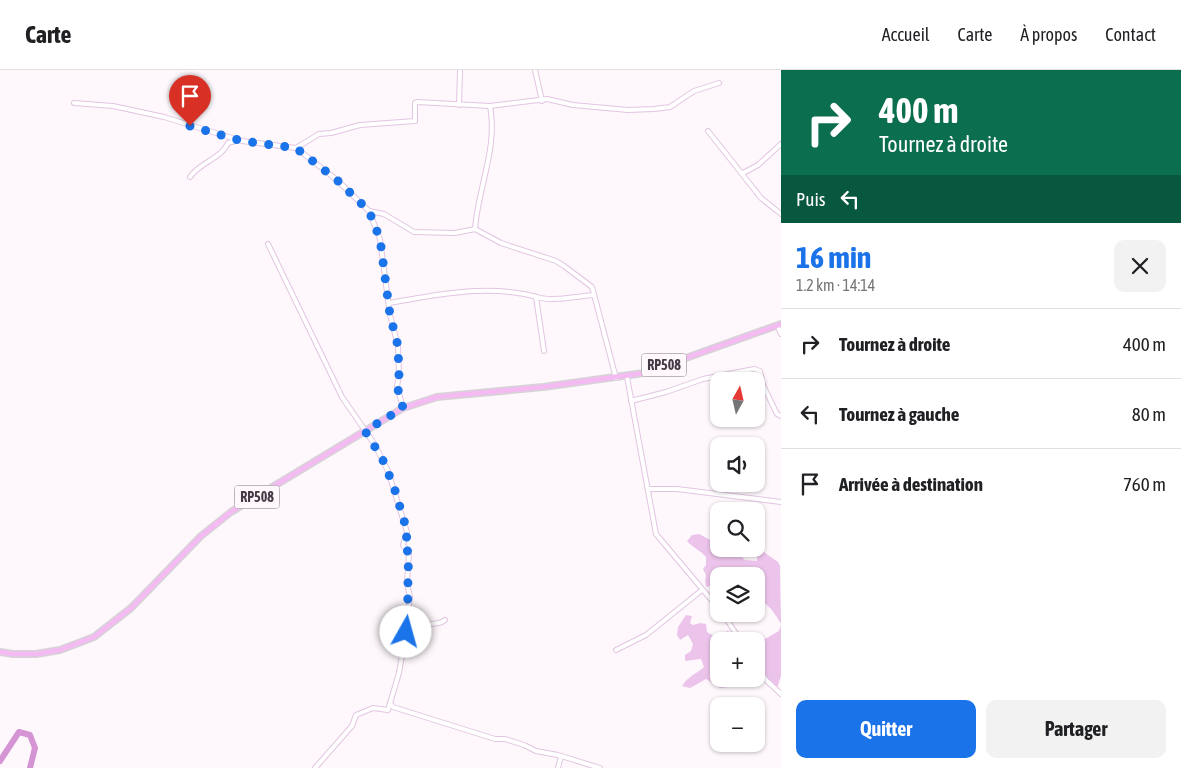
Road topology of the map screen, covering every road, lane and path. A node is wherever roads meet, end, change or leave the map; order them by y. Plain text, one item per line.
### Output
1 (460, 70) edge
2 (535, 70) edge
3 (719, 83) dead end
4 (542, 101) junction
5 (74, 103) dead end
6 (459, 105) junction
7 (490, 106) junction
8 (708, 131) dead end
9 (239, 140) junction
10 (781, 144) edge
11 (296, 148) junction
12 (743, 173) junction
13 (190, 177) dead end
14 (369, 211) junction
15 (781, 214) edge
16 (475, 230) junction
17 (268, 244) dead end
18 (594, 295) junction
19 (536, 297) junction
20 (389, 302) junction
21 (779, 325) edge
22 (781, 334) edge
23 (544, 351) dead end
24 (627, 377) junction
25 (616, 378) junction
26 (631, 401) junction
27 (403, 408) junction
28 (781, 416) edge
29 (365, 431) junction
30 (648, 488) junction
31 (781, 502) edge
32 (702, 590) junction
33 (710, 599) edge
34 (408, 618) junction
35 (446, 620) dead end
36 (616, 650) dead end
37 (0, 652) edge
38 (765, 679) edge
39 (781, 694) edge
40 (390, 703) junction
41 (561, 756) junction
42 (315, 768) edge
43 (558, 768) edge
44 (600, 768) edge

1 - 6 street
2 - 4 street
3 - 4 street
4 - 7 street
5 - 9 street
6 - 7 street
6 - 11 street
7 - 16 street
8 - 12 street
9 - 11 street
9 - 13 street
10 - 12 street
11 - 14 street
12 - 15 street
14 - 16 street
14 - 20 street
16 - 18 street
17 - 29 street
18 - 19 street
18 - 25 street
19 - 20 street
19 - 23 street
20 - 27 street
21 - 22 street
21 - 24 main road, RP508
24 - 25 main road, RP508
24 - 26 street
25 - 27 main road, RP508
26 - 28 street
26 - 30 street
27 - 29 main road, RP508
29 - 34 street
29 - 37 main road, RP508
30 - 31 street
30 - 32 street
32 - 33 street
32 - 36 street
34 - 35 street
34 - 40 street
38 - 39 street
40 - 41 street
40 - 42 street
41 - 43 street
41 - 44 street

